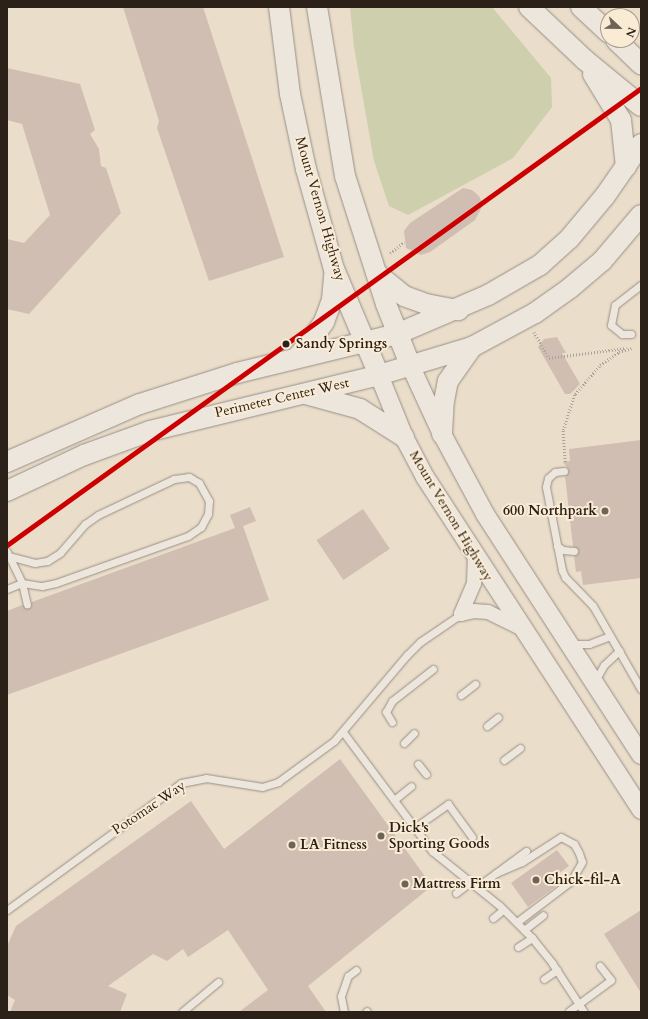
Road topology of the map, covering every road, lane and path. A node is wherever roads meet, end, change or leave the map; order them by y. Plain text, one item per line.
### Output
1 (279, 7) edge
2 (317, 7) edge
3 (529, 7) edge
4 (581, 7) edge
5 (600, 25) edge
6 (624, 48) edge
7 (585, 60) junction
8 (641, 64) edge
9 (641, 106) edge
10 (641, 144) edge
11 (626, 167) junction
12 (641, 215) edge
13 (404, 242) dead end
14 (390, 253) dead end
15 (334, 268) junction
16 (375, 272) junction
17 (641, 285) edge
18 (458, 310) junction
19 (533, 331) dead end
20 (397, 334) junction
21 (631, 334) dead end
22 (365, 342) junction
23 (472, 346) junction
24 (296, 358) junction
25 (411, 367) junction
26 (379, 375) junction
27 (300, 393) junction
28 (442, 434) junction
29 (404, 436) junction
30 (7, 462) edge
31 (566, 462) dead end
32 (564, 471) dead end
33 (7, 491) edge
34 (557, 546) junction
35 (574, 551) dead end
36 (8, 554) edge
37 (475, 558) junction
38 (22, 583) junction
39 (7, 589) edge
40 (27, 604) dead end
41 (461, 614) junction
42 (522, 629) junction
43 (610, 636) junction
44 (567, 643) junction
45 (618, 651) junction
46 (433, 669) dead end
47 (475, 684) dead end
48 (594, 685) junction
49 (641, 689) edge
50 (461, 695) dead end
51 (498, 717) dead end
52 (392, 722) dead end
53 (487, 726) dead end
54 (343, 732) junction
55 (414, 734) dead end
56 (404, 743) dead end
57 (520, 748) dead end
58 (641, 755) edge
59 (504, 760) dead end
60 (418, 764) dead end
61 (426, 774) dead end
62 (411, 786) dead end
63 (394, 800) junction
64 (641, 810) edge
65 (414, 828) junction
66 (472, 837) dead end
67 (526, 851) dead end
68 (496, 873) junction
69 (470, 882) junction
70 (477, 887) junction
71 (456, 893) dead end
72 (7, 910) edge
73 (503, 910) junction
74 (543, 915) dead end
75 (493, 918) dead end
76 (517, 922) junction
77 (524, 930) junction
78 (532, 938) junction
79 (518, 947) dead end
80 (600, 966) dead end
81 (356, 970) dead end
82 (557, 970) junction
83 (544, 980) dead end
84 (218, 982) dead end
85 (579, 1004) junction
86 (570, 1011) edge
87 (182, 1012) edge
88 (344, 1012) edge
89 (584, 1012) edge

1 - 15 main road, Mount Vernon Highway
2 - 16 main road
3 - 7 main road
4 - 5 main road
6 - 8 main road
7 - 9 main road
7 - 11 main road
10 - 11 main road
11 - 18 main road
12 - 23 main road, Perimeter Center West
13 - 14 path
15 - 22 main road, Mount Vernon Highway
15 - 24 main road
16 - 18 main road
16 - 20 main road
17 - 21 lane
18 - 20 main road
19 - 31 path
20 - 22 main road
20 - 25 main road
22 - 24 main road
22 - 26 main road, Mount Vernon Highway
23 - 25 main road, Perimeter Center West
23 - 28 main road
24 - 30 main road
25 - 26 main road, Perimeter Center West
25 - 28 street
26 - 27 main road, Perimeter Center West
26 - 29 street, Mount Vernon Highway
27 - 29 main road
27 - 33 main road, Perimeter Center West
28 - 44 street
29 - 37 street, Mount Vernon Highway
32 - 34 lane
34 - 35 lane
34 - 43 lane
36 - 38 lane
36 - 38 lane
37 - 41 street
37 - 42 street, Mount Vernon Highway
38 - 39 lane
38 - 40 lane
41 - 42 street, Potomac Way
41 - 54 lane, Potomac Way
42 - 64 street, Mount Vernon Highway
43 - 44 lane
43 - 45 lane
44 - 48 street
45 - 48 lane
45 - 49 lane
46 - 52 lane
47 - 50 lane
48 - 58 street
51 - 53 lane
54 - 63 lane
54 - 72 lane, Potomac Way
55 - 56 lane
57 - 59 lane
60 - 61 lane
62 - 63 lane
63 - 65 lane
65 - 66 lane
65 - 69 lane
67 - 68 lane
68 - 70 lane
68 - 76 lane
69 - 70 lane
69 - 71 lane
70 - 73 lane
73 - 75 lane
73 - 76 lane
74 - 77 lane
76 - 77 lane
77 - 78 lane
78 - 79 lane
78 - 82 lane
80 - 85 lane
81 - 88 lane
82 - 83 lane
82 - 85 lane
84 - 87 lane
85 - 86 lane
85 - 89 lane

